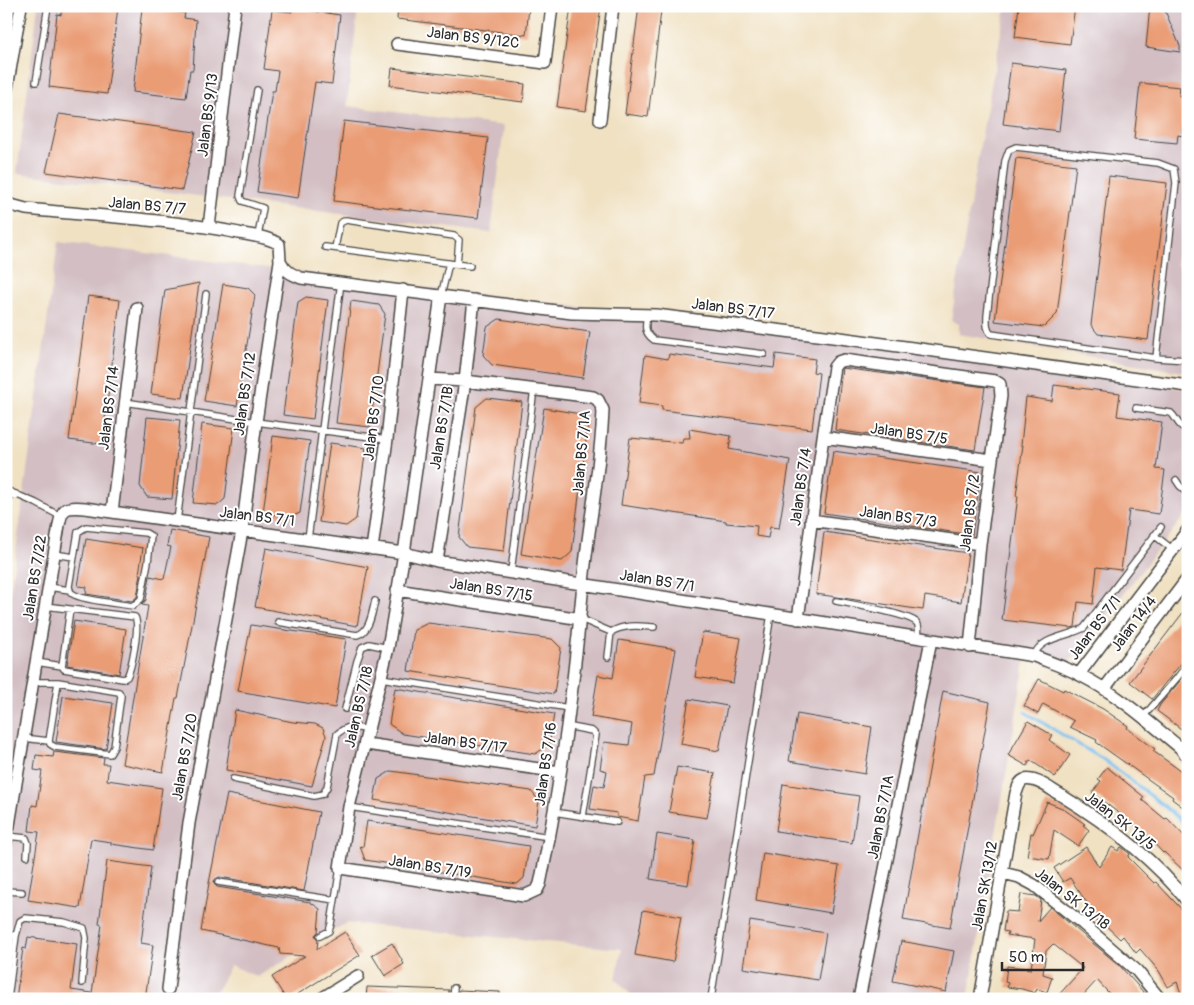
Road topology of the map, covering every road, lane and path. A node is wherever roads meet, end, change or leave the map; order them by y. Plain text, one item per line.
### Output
1 (21, 6) edge
2 (48, 6) edge
3 (236, 6) edge
4 (552, 6) edge
5 (613, 6) edge
6 (397, 44) dead end
7 (36, 82) dead end
8 (257, 90) dead end
9 (6, 94) edge
10 (600, 120) dead end
11 (9, 203) edge
12 (209, 227) junction
13 (258, 236) junction
14 (279, 244) joint
15 (325, 247) dead end
16 (335, 248) junction
17 (280, 261) junction
18 (449, 263) junction
19 (457, 264) junction
20 (470, 266) dead end
21 (341, 282) junction
22 (403, 290) junction
23 (206, 294) dead end
24 (441, 296) junction
25 (474, 300) junction
26 (137, 308) dead end
27 (647, 315) junction
28 (764, 354) dead end
29 (1156, 358) junction
30 (1188, 360) edge
31 (429, 379) junction
32 (465, 381) junction
33 (1000, 384) joint
34 (1188, 386) edge
35 (534, 389) junction
36 (125, 402) junction
37 (1136, 408) dead end
38 (190, 412) junction
39 (256, 422) junction
40 (1188, 429) edge
41 (322, 431) junction
42 (823, 437) junction
43 (387, 439) junction
44 (992, 460) junction
45 (1176, 480) dead end
46 (6, 490) edge
47 (1188, 493) edge
48 (16, 494) junction
49 (6, 500) edge
50 (112, 512) junction
51 (811, 520) junction
52 (59, 521) junction
53 (177, 522) junction
54 (1161, 527) dead end
55 (1188, 530) edge
56 (242, 531) junction
57 (1154, 535) junction
58 (308, 539) junction
59 (980, 544) junction
60 (372, 549) junction
61 (1172, 549) junction
62 (404, 553) junction
63 (54, 554) junction
64 (74, 557) junction
65 (437, 560) junction
66 (510, 572) junction
67 (1187, 581) edge
68 (583, 584) junction
69 (48, 587) junction
70 (70, 590) junction
71 (397, 590) junction
72 (375, 601) dead end
73 (836, 601) dead end
74 (45, 606) junction
75 (70, 609) junction
76 (771, 614) junction
77 (581, 619) junction
78 (798, 619) junction
79 (278, 622) dead end
80 (654, 627) dead end
81 (611, 632) junction
82 (362, 634) junction
83 (918, 638) junction
84 (931, 640) junction
85 (366, 644) junction
86 (970, 647) junction
87 (388, 648) junction
88 (1034, 656) junction
89 (608, 657) dead end
90 (36, 662) junction
91 (1188, 663) edge
92 (62, 666) junction
93 (1079, 674) junction
94 (381, 678) junction
95 (32, 682) junction
96 (58, 682) junction
97 (1104, 689) junction
98 (569, 708) junction
99 (346, 709) dead end
100 (1143, 717) junction
101 (566, 726) junction
102 (369, 730) junction
103 (23, 738) junction
104 (49, 741) junction
105 (366, 744) junction
106 (1186, 749) edge
107 (560, 772) junction
108 (233, 779) dead end
109 (1024, 780) joint
110 (349, 807) junction
111 (554, 812) junction
112 (583, 816) junction
113 (617, 822) dead end
114 (550, 837) junction
115 (7, 839) edge
116 (27, 856) dead end
117 (340, 868) junction
118 (1003, 873) junction
119 (218, 882) dead end
120 (6, 891) edge
121 (22, 892) dead end
122 (516, 896) joint
123 (335, 900) junction
124 (1188, 902) edge
125 (6, 934) edge
126 (16, 936) junction
127 (320, 936) dead end
128 (358, 976) dead end
129 (82, 983) dead end
130 (454, 988) dead end
131 (168, 989) dead end
132 (984, 998) edge
133 (8, 999) edge
134 (321, 999) edge
135 (452, 999) edge
136 (711, 999) edge
137 (860, 999) edge
138 (1160, 999) edge

1 - 9 street
2 - 7 lane
3 - 12 street, Jalan BS 9/13
4 - 6 street, Jalan BS 9/12C
5 - 10 street
8 - 13 lane
11 - 12 street, Jalan BS 7/7
12 - 13 street, Jalan BS 7/7
13 - 14 street, Jalan BS 7/7
14 - 17 street, Jalan BS 7/12
15 - 16 lane
16 - 18 lane
16 - 19 lane
17 - 21 street, Jalan BS 7/17
17 - 39 street, Jalan BS 7/12
18 - 19 lane
18 - 24 lane
19 - 20 lane
21 - 22 street, Jalan BS 7/17
21 - 41 lane
22 - 24 street, Jalan BS 7/17
22 - 43 street, Jalan BS 7/10
23 - 38 lane
24 - 25 street, Jalan BS 7/17
24 - 31 street, Jalan BS 7/1B
25 - 27 street, Jalan BS 7/17
25 - 32 street, Jalan BS 7/1B
26 - 36 street, Jalan BS 7/14
27 - 28 lane
27 - 34 street, Jalan BS 7/17
29 - 29 lane
29 - 30 lane
31 - 32 street, Jalan BS 7/1A
31 - 62 street, Jalan BS 7/1B
32 - 35 street, Jalan BS 7/1A
32 - 65 street, Jalan BS 7/1B
33 - 42 street, Jalan BS 7/4
33 - 44 street, Jalan BS 7/2
35 - 66 lane
35 - 68 street, Jalan BS 7/1A
36 - 38 lane
36 - 50 street, Jalan BS 7/14
37 - 40 lane
38 - 39 lane
38 - 53 lane
39 - 41 lane
39 - 56 street, Jalan BS 7/12
41 - 43 lane
41 - 58 lane
42 - 44 street, Jalan BS 7/5
42 - 51 street, Jalan BS 7/4
43 - 60 street, Jalan BS 7/10
44 - 59 street, Jalan BS 7/2
45 - 47 lane
46 - 48 lane
48 - 49 lane
48 - 52 lane
50 - 52 street, Jalan BS 7/1
50 - 53 street, Jalan BS 7/1
51 - 59 street, Jalan BS 7/3
51 - 78 street, Jalan BS 7/4
52 - 63 street, Jalan BS 7/22
53 - 56 street, Jalan BS 7/1
54 - 57 lane
55 - 61 street, Jalan BS 7/1
56 - 58 street, Jalan BS 7/1
56 - 131 street, Jalan BS 7/20
57 - 61 lane
57 - 88 lane
58 - 60 street, Jalan BS 7/1
59 - 86 street, Jalan BS 7/2
60 - 62 street, Jalan BS 7/1
61 - 93 street, Jalan BS 7/1
62 - 65 street, Jalan BS 7/1
62 - 71 street, Jalan BS 7/18
63 - 64 lane
63 - 69 street, Jalan BS 7/22
64 - 70 lane
64 - 70 lane
65 - 66 street, Jalan BS 7/1
66 - 68 street, Jalan BS 7/1
67 - 97 street, Jalan 14/4
68 - 76 street, Jalan BS 7/1
68 - 77 street, Jalan BS 7/16
69 - 70 lane
69 - 74 street, Jalan BS 7/22
71 - 77 street, Jalan BS 7/15
71 - 87 street, Jalan BS 7/18
72 - 82 lane
73 - 83 lane
74 - 75 lane
74 - 90 street, Jalan BS 7/22
75 - 92 lane
75 - 92 lane
76 - 78 street, Jalan BS 7/1
76 - 136 lane
77 - 81 lane
77 - 98 street, Jalan BS 7/16
78 - 83 street, Jalan BS 7/1
79 - 82 lane
80 - 81 lane
81 - 89 lane
82 - 85 lane
83 - 84 street, Jalan BS 7/1
84 - 86 street, Jalan BS 7/1
84 - 137 street, Jalan BS 7/1A
85 - 87 lane
85 - 99 lane
86 - 88 street, Jalan BS 7/1
87 - 94 street, Jalan BS 7/18
88 - 93 street, Jalan BS 7/1
90 - 92 lane
90 - 95 street, Jalan BS 7/22
91 - 100 lane
93 - 97 street
94 - 98 lane
94 - 102 street, Jalan BS 7/18
95 - 96 lane
95 - 103 street, Jalan BS 7/22
96 - 104 lane
96 - 104 lane
97 - 100 street
98 - 101 street, Jalan BS 7/16
100 - 106 street
101 - 107 street, Jalan BS 7/16
101 - 112 lane
102 - 105 street, Jalan BS 7/18
102 - 108 lane
103 - 104 lane
103 - 115 street, Jalan BS 7/22
105 - 107 street, Jalan BS 7/17
105 - 110 street, Jalan BS 7/18
107 - 111 street, Jalan BS 7/16
109 - 118 street, Jalan SK 13/12
109 - 124 street, Jalan SK 13/5
110 - 114 lane
110 - 117 street, Jalan BS 7/18
111 - 112 lane
111 - 114 street, Jalan BS 7/16
112 - 113 lane
114 - 122 street, Jalan BS 7/16
115 - 116 lane
117 - 122 street, Jalan BS 7/19
117 - 123 lane
118 - 132 street, Jalan SK 13/12
118 - 138 street, Jalan SK 13/18
119 - 123 lane
120 - 121 lane
123 - 127 lane
125 - 126 lane
126 - 129 lane
126 - 133 lane
128 - 134 street
130 - 135 lane

